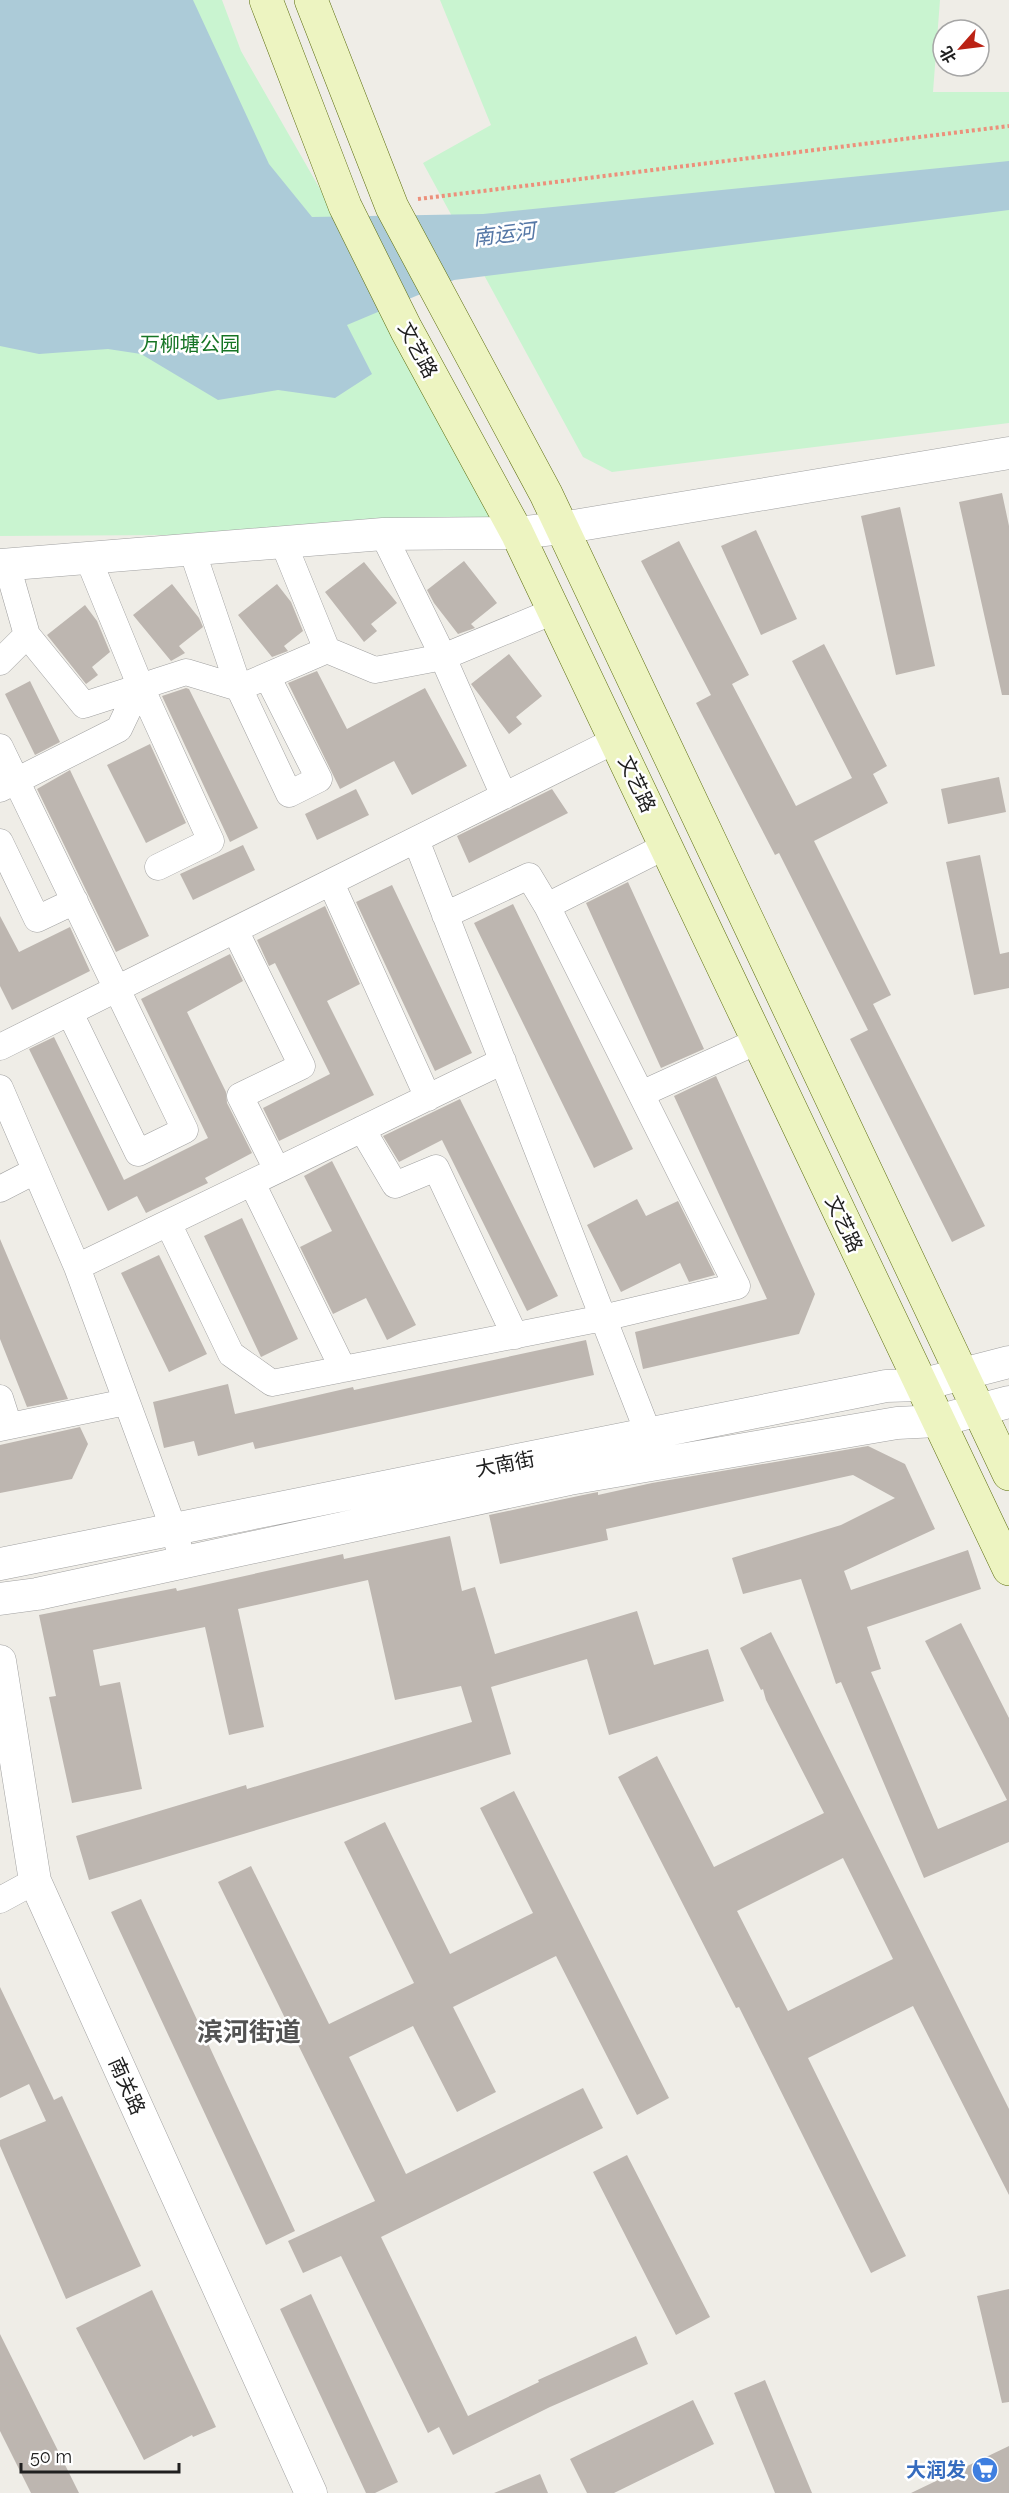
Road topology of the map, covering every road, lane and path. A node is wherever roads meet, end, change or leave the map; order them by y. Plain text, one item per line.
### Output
1 (266, 0) edge
2 (311, 0) edge
3 (1009, 126) edge
4 (391, 204) junction
5 (1009, 453) edge
6 (562, 528) junction
7 (517, 533) junction
8 (383, 534) junction
9 (283, 542) junction
10 (192, 550) junction
11 (88, 558) junction
12 (4, 565) edge
13 (554, 611) junction
14 (27, 634) junction
15 (327, 650) junction
16 (443, 657) junction
17 (0, 662) edge
18 (267, 676) junction
19 (140, 685) junction
20 (239, 688) junction
21 (616, 740) junction
22 (0, 747) edge
23 (8, 785) edge
24 (504, 796) junction
25 (416, 840) junction
26 (0, 842) edge
27 (666, 846) junction
28 (158, 867) dead end
29 (331, 883) junction
30 (75, 901) junction
31 (547, 906) junction
32 (445, 915) junction
33 (235, 930) junction
34 (118, 989) junction
35 (70, 1013) junction
36 (758, 1041) junction
37 (0, 1047) edge
38 (503, 1061) junction
39 (0, 1088) edge
40 (641, 1094) junction
41 (428, 1098) junction
42 (362, 1130) junction
43 (277, 1170) junction
44 (35, 1171) junction
45 (252, 1183) junction
46 (0, 1189) edge
47 (168, 1223) junction
48 (77, 1267) junction
49 (603, 1318) junction
50 (515, 1336) junction
51 (1009, 1362) edge
52 (343, 1370) junction
53 (961, 1374) junction
54 (920, 1385) junction
55 (0, 1398) edge
56 (126, 1401) junction
57 (1009, 1402) edge
58 (978, 1411) junction
59 (937, 1421) junction
60 (4, 1427) edge
61 (649, 1435) junction
62 (1009, 1474) edge
63 (174, 1530) junction
64 (183, 1563) junction
65 (0, 1564) edge
66 (1009, 1569) edge
67 (0, 1599) edge
68 (0, 1661) edge
69 (35, 1881) junction
70 (0, 1900) edge
71 (311, 2493) edge

1 - 7 main road, 文艺路
2 - 4 main road
3 - 4 path
4 - 6 main road
5 - 6 street
6 - 7 street
6 - 53 main road
7 - 8 street
7 - 13 main road, 文艺路
8 - 9 street
8 - 16 street
9 - 10 street
9 - 15 street
10 - 11 street
10 - 20 street
11 - 12 street
11 - 19 street
12 - 14 street
13 - 16 street
13 - 21 main road, 文艺路
14 - 17 street
14 - 19 street
15 - 16 street
15 - 18 street
16 - 24 street
18 - 20 street
18 - 20 street
19 - 20 street
19 - 23 street
19 - 28 street
21 - 24 street
21 - 27 main road, 文艺路
22 - 23 street
23 - 30 street
24 - 25 street
25 - 29 street
25 - 32 street
26 - 30 street
27 - 31 street
27 - 36 main road, 文艺路
29 - 33 street
29 - 41 street
30 - 34 street
31 - 32 street
31 - 40 street
32 - 38 street
33 - 34 street
33 - 43 street
34 - 35 street
34 - 35 street
35 - 37 street
36 - 40 street
36 - 54 main road, 文艺路
38 - 41 street
38 - 49 street
39 - 44 street
40 - 49 street
41 - 42 street
42 - 43 street
42 - 50 street
43 - 45 street
44 - 46 street
44 - 48 street
45 - 47 street
45 - 52 street
47 - 48 street
47 - 52 street
48 - 56 street
49 - 50 street
49 - 61 street
50 - 52 street
51 - 53 street, 大南街
53 - 54 street, 大南街
53 - 58 main road
54 - 59 main road, 文艺路
54 - 61 street, 大南街
55 - 60 street
56 - 60 street
56 - 63 street
57 - 58 street, 大南街
58 - 59 street, 大南街
58 - 62 main road
59 - 64 street, 大南街
59 - 66 main road, 文艺路
61 - 63 street, 大南街
63 - 64 street
63 - 65 street, 大南街
64 - 67 street, 大南街
68 - 69 street, 南关路
69 - 70 street
69 - 71 street, 南关路

